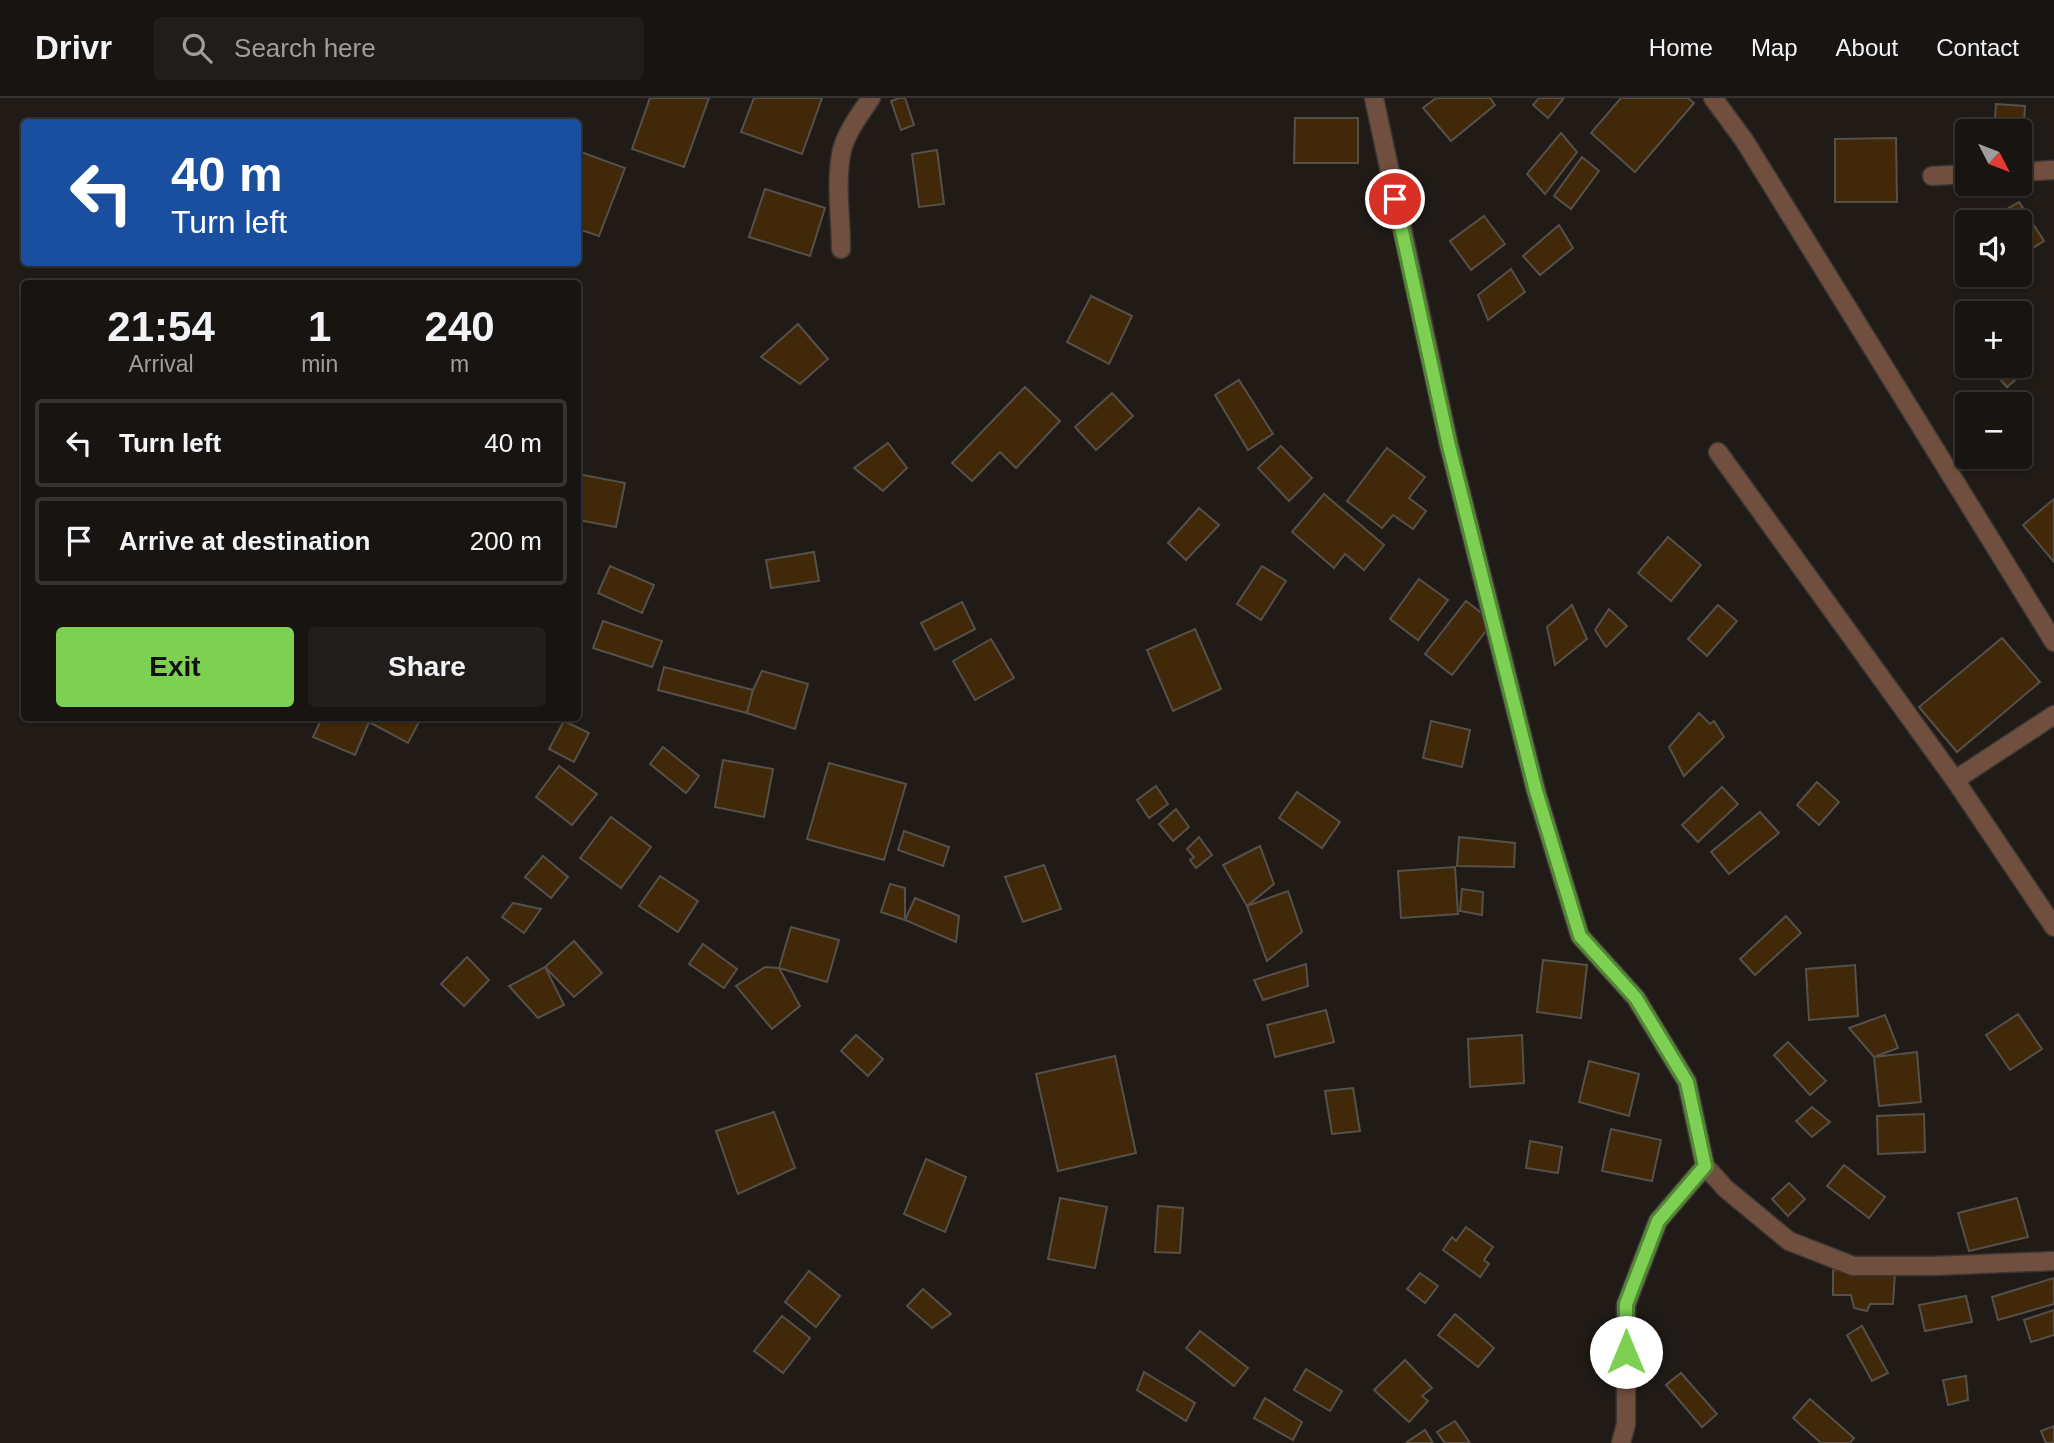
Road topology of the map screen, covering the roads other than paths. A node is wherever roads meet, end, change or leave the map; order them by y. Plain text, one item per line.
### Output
1 (872, 98) edge
2 (1374, 98) edge
3 (1713, 98) edge
4 (2054, 170) edge
5 (2032, 171) edge
6 (1955, 175) edge
7 (1932, 176) dead end
8 (841, 249) dead end
9 (1718, 452) dead end
10 (2054, 642) edge
11 (2054, 715) edge
12 (1955, 780) junction
13 (2054, 927) edge
14 (1705, 1166) junction
15 (2054, 1261) edge
16 (1621, 1443) edge

1 - 8 street
2 - 14 street
3 - 10 street
4 - 5 street
6 - 7 street
9 - 12 street
11 - 12 street
12 - 13 street
14 - 15 street
14 - 16 street

